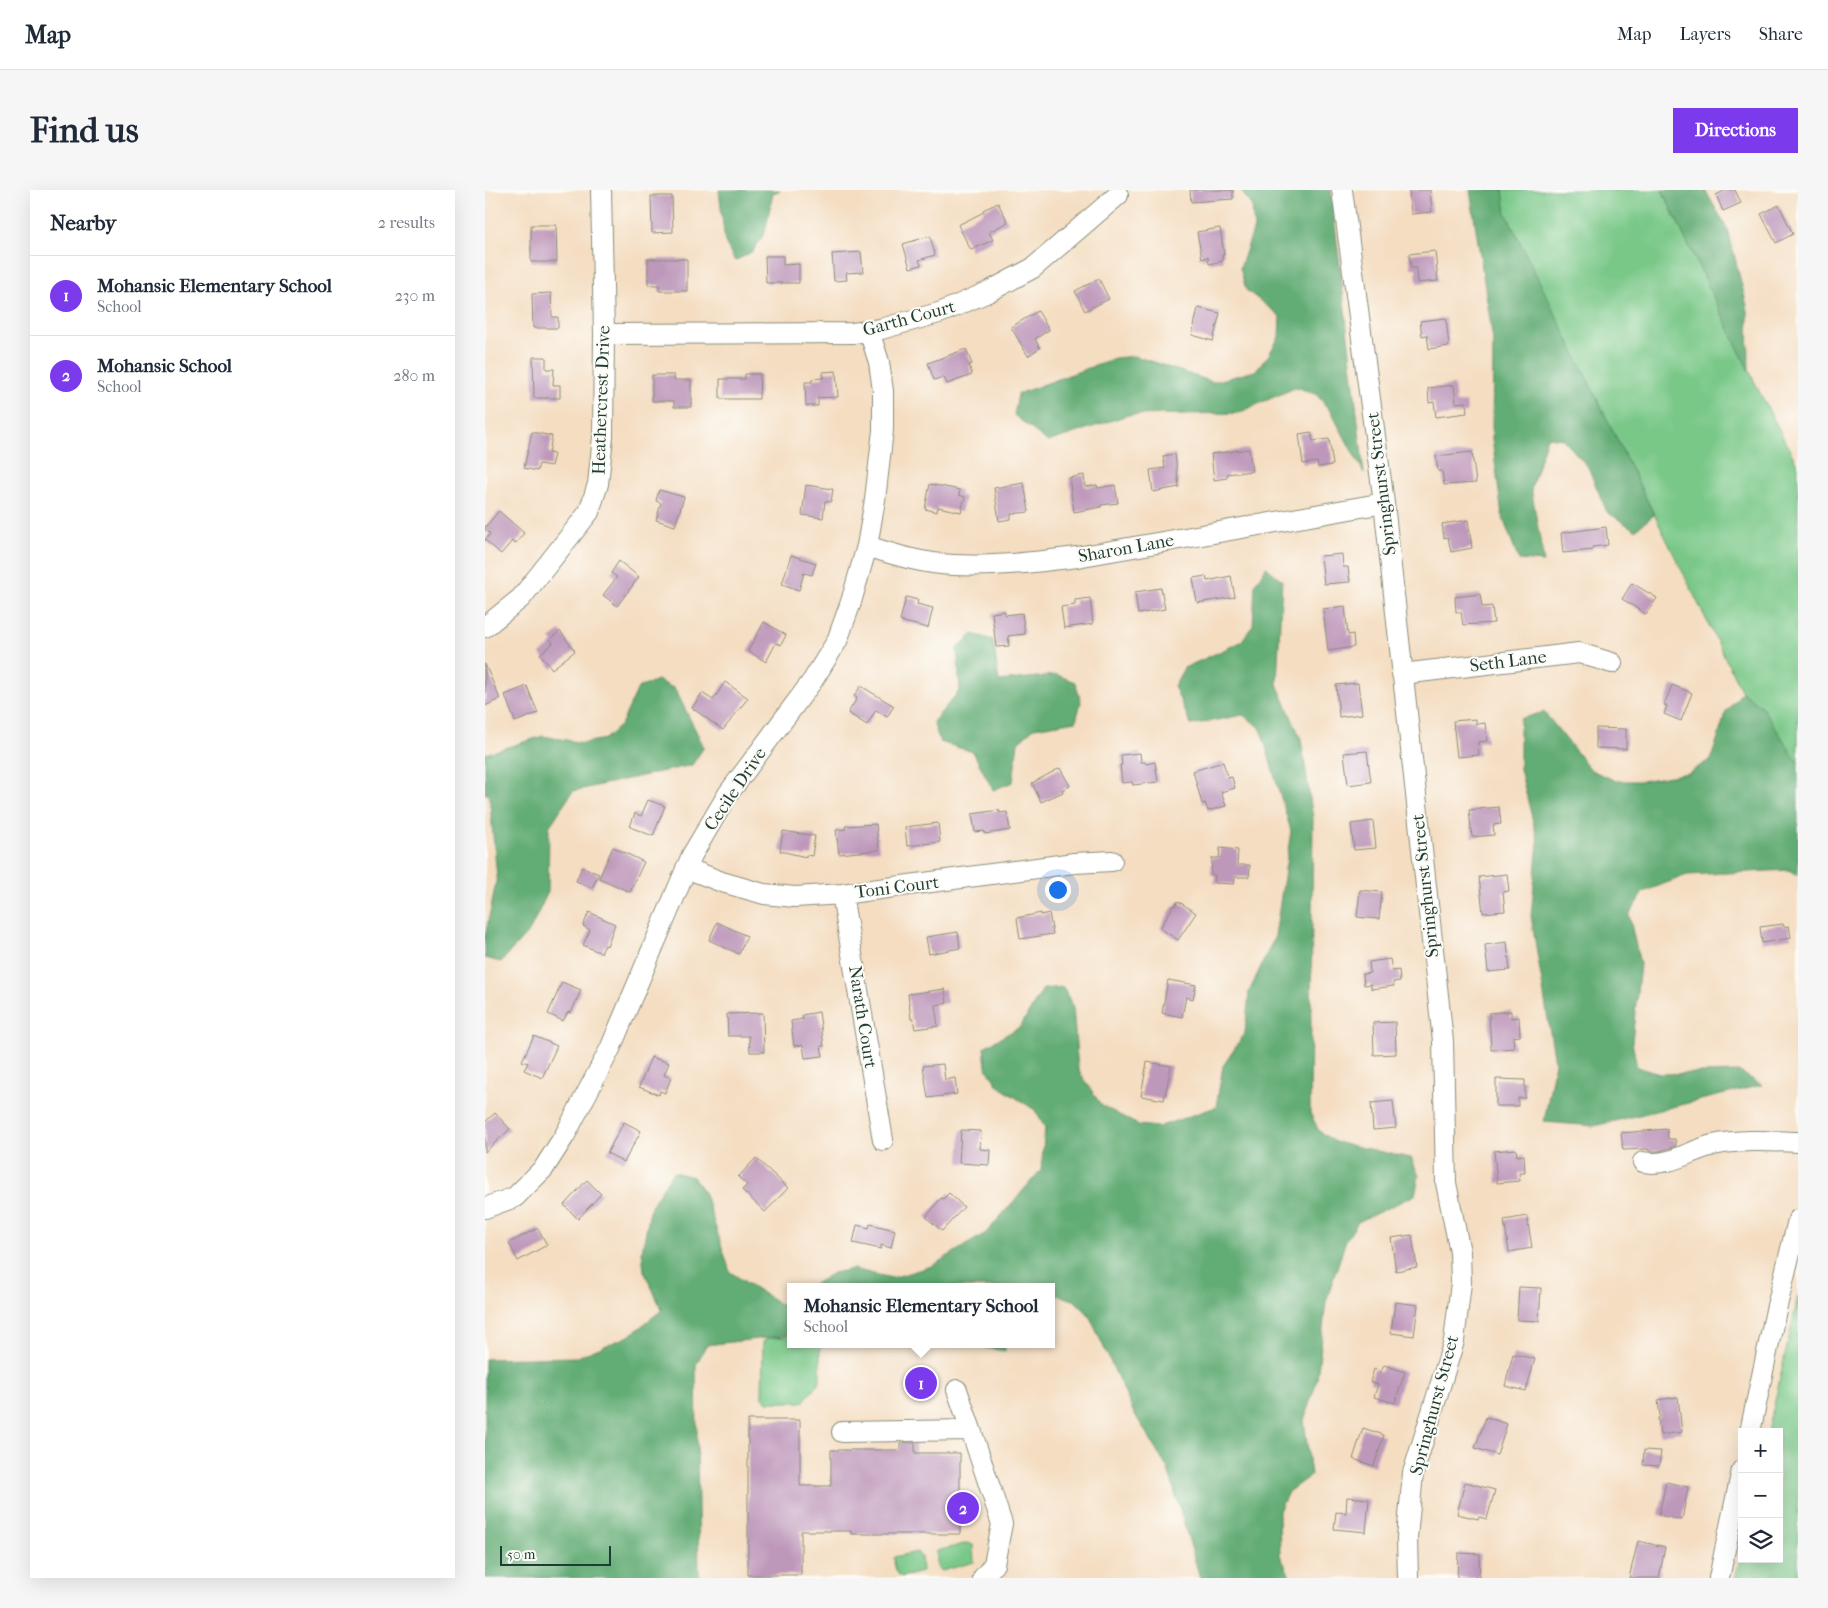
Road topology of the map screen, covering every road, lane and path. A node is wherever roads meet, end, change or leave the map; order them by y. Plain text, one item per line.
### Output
1 (601, 190) edge
2 (1342, 190) edge
3 (1119, 195) dead end
4 (869, 331) junction
5 (604, 334) junction
6 (1384, 503) junction
7 (867, 546) junction
8 (485, 627) edge
9 (1612, 663) dead end
10 (1402, 674) junction
11 (1112, 861) dead end
12 (686, 868) junction
13 (842, 894) junction
14 (883, 1140) dead end
15 (1798, 1142) edge
16 (1643, 1162) dead end
17 (485, 1208) edge
18 (1798, 1220) edge
19 (957, 1390) dead end
20 (1751, 1428) edge
21 (971, 1430) junction
22 (842, 1432) dead end
23 (1741, 1473) edge
24 (983, 1578) edge
25 (1408, 1578) edge
26 (1719, 1578) edge

1 - 5 street, Heathercrest Drive
2 - 6 street, Springhurst Street
3 - 4 street, Garth Court
4 - 5 street, Garth Court
4 - 7 street, Cecile Drive
5 - 8 street, Heathercrest Drive
6 - 7 street, Sharon Lane
6 - 10 street, Springhurst Street
7 - 12 street, Cecile Drive
9 - 10 street, Seth Lane
10 - 25 street, Springhurst Street
11 - 13 street, Toni Court
12 - 13 street, Toni Court
12 - 17 street, Cecile Drive
13 - 14 street, Narath Court
15 - 16 street
18 - 20 street
19 - 21 street
21 - 22 street
21 - 24 street
23 - 26 street

